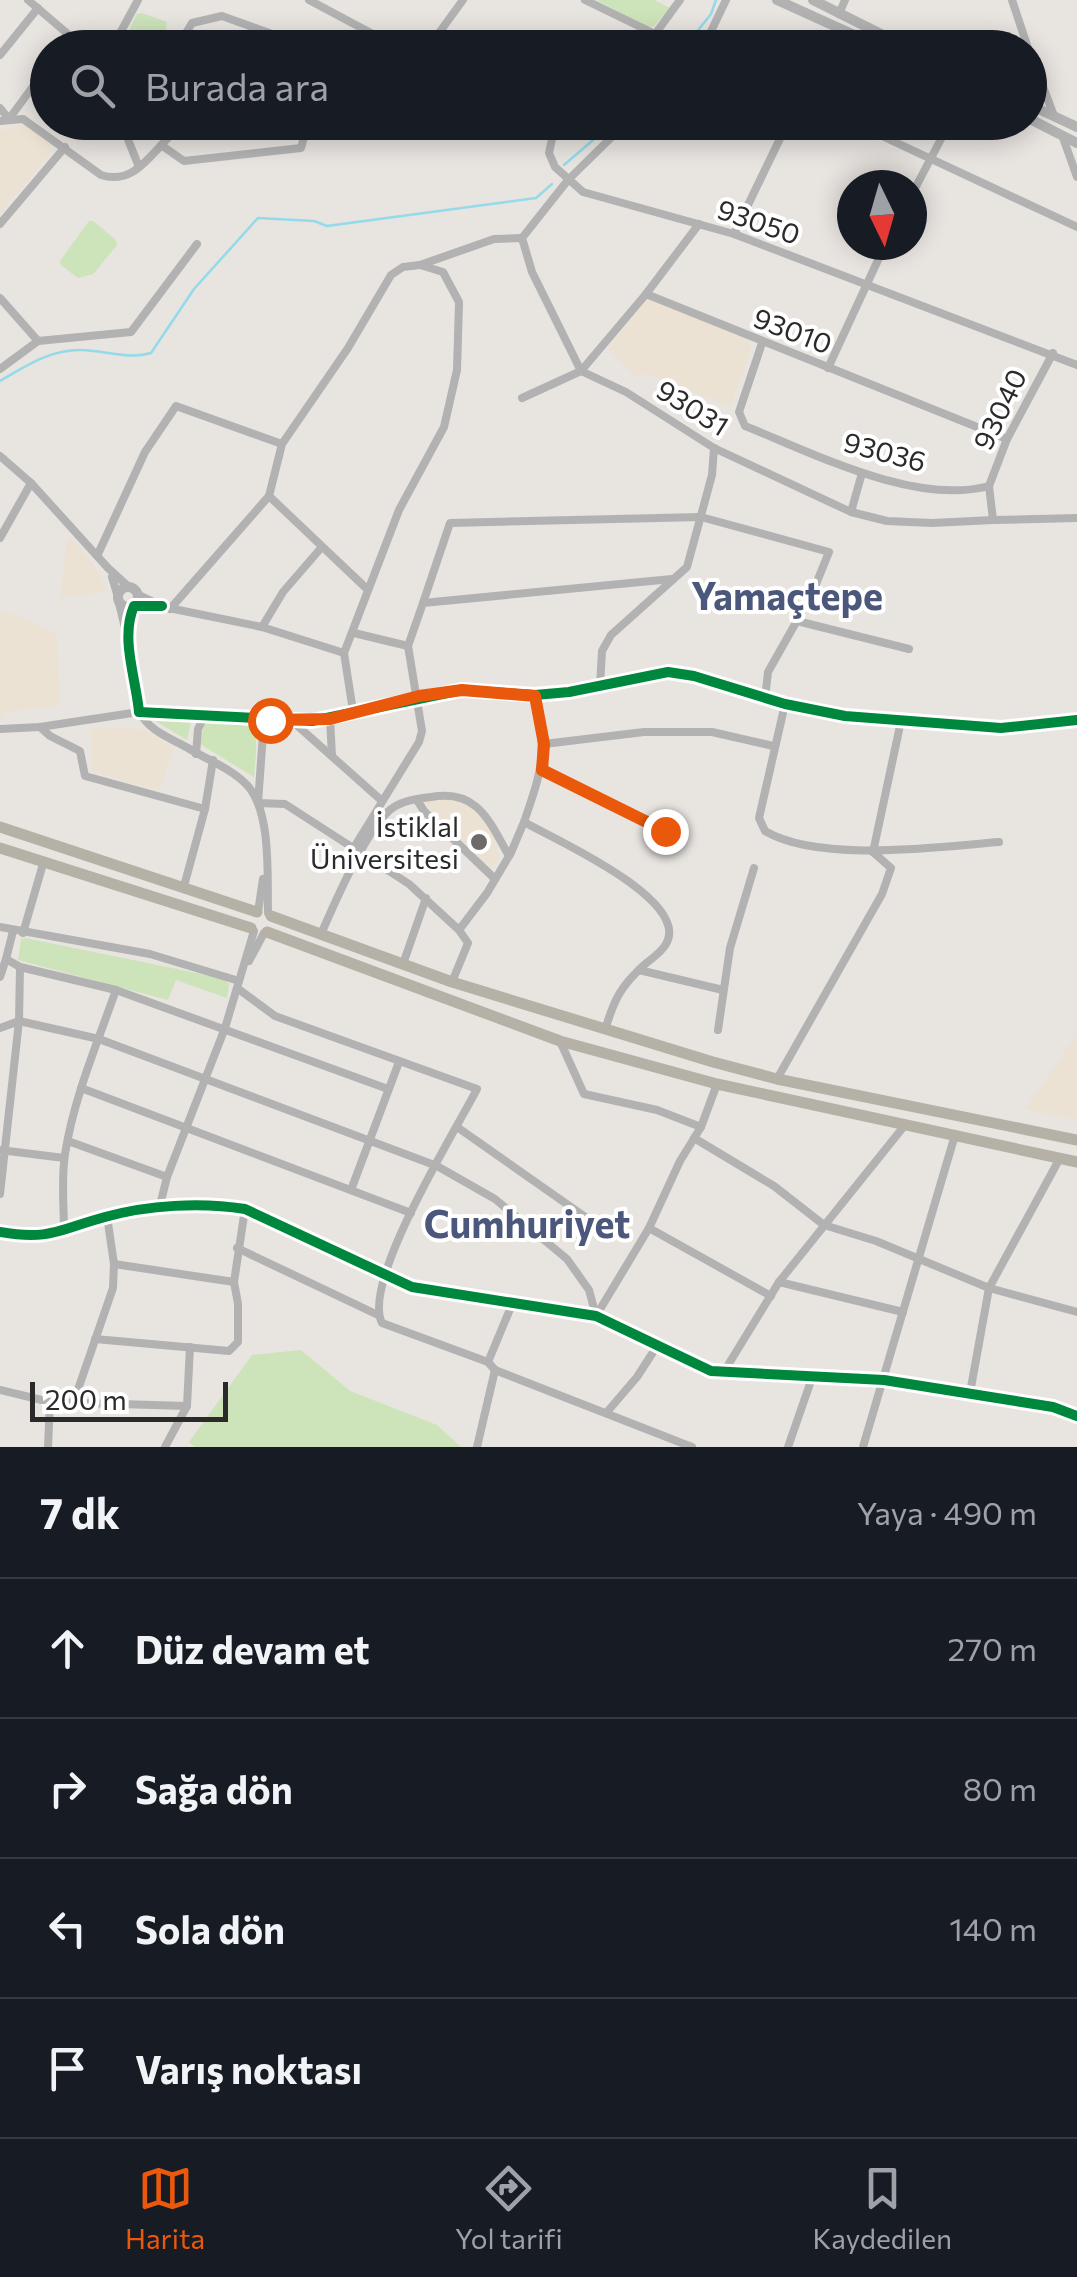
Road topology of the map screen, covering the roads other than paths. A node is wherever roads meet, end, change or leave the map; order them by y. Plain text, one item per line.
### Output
1 (28, 0) edge
2 (126, 0) edge
3 (463, 0) edge
4 (585, 0) edge
5 (680, 0) edge
6 (726, 0) edge
7 (778, 0) edge
8 (813, 0) edge
9 (844, 0) edge
10 (1012, 0) edge
11 (313, 1) edge
12 (137, 3) edge
13 (38, 8) junction
14 (839, 14) junction
15 (63, 30) edge
16 (122, 30) edge
17 (188, 30) edge
18 (261, 30) edge
19 (366, 30) edge
20 (441, 30) edge
21 (646, 30) edge
22 (659, 30) edge
23 (712, 30) edge
24 (844, 30) edge
25 (872, 30) edge
26 (1021, 30) edge
27 (0, 55) edge
28 (30, 89) edge
29 (1047, 98) edge
30 (0, 108) edge
31 (1047, 113) edge
32 (1054, 116) junction
33 (5, 120) edge
34 (30, 124) edge
35 (1077, 127) edge
36 (1047, 128) edge
37 (1062, 135) junction
38 (53, 140) edge
39 (128, 140) edge
40 (166, 140) edge
41 (303, 140) edge
42 (552, 140) edge
43 (609, 140) edge
44 (779, 140) edge
45 (890, 140) edge
46 (940, 140) edge
47 (1077, 143) edge
48 (161, 145) junction
49 (65, 148) junction
50 (930, 159) junction
51 (139, 167) junction
52 (924, 170) edge
53 (1077, 178) edge
54 (568, 180) junction
55 (0, 224) edge
56 (699, 224) junction
57 (1077, 227) edge
58 (734, 234) junction
59 (522, 238) junction
60 (198, 244) dead end
61 (877, 260) edge
62 (420, 265) junction
63 (865, 284) junction
64 (646, 294) junction
65 (0, 298) edge
66 (38, 341) junction
67 (762, 343) junction
68 (1052, 353) junction
69 (1077, 365) edge
70 (0, 368) edge
71 (828, 368) junction
72 (582, 371) junction
73 (522, 398) dead end
74 (1007, 439) junction
75 (282, 444) junction
76 (714, 448) junction
77 (0, 456) edge
78 (862, 473) junction
79 (32, 483) junction
80 (988, 486) junction
81 (270, 496) junction
82 (851, 512) junction
83 (701, 517) junction
84 (1077, 518) edge
85 (993, 520) junction
86 (0, 538) edge
87 (321, 548) junction
88 (98, 554) junction
89 (108, 568) junction
90 (672, 579) junction
91 (367, 588) junction
92 (134, 596) junction
93 (119, 600) junction
94 (424, 603) junction
95 (166, 607) junction
96 (797, 620) junction
97 (262, 627) junction
98 (354, 633) junction
99 (128, 641) junction
100 (408, 646) junction
101 (909, 649) dead end
102 (344, 654) junction
103 (600, 686) junction
104 (419, 696) junction
105 (535, 696) junction
106 (765, 699) junction
107 (785, 704) junction
108 (354, 711) junction
109 (140, 712) junction
110 (204, 716) junction
111 (330, 719) junction
112 (264, 720) junction
113 (291, 720) junction
114 (1077, 720) edge
115 (902, 721) junction
116 (40, 727) junction
117 (0, 729) edge
118 (544, 744) junction
119 (773, 746) junction
120 (196, 754) junction
121 (332, 756) junction
122 (213, 760) junction
123 (542, 770) junction
124 (381, 800) junction
125 (417, 800) junction
126 (258, 803) junction
127 (204, 809) junction
128 (524, 822) junction
129 (0, 827) edge
130 (665, 831) dead end
131 (999, 842) dead end
132 (0, 848) edge
133 (356, 850) junction
134 (873, 852) junction
135 (509, 856) junction
136 (43, 864) junction
137 (754, 868) dead end
138 (495, 880) junction
139 (184, 886) junction
140 (426, 898) junction
141 (263, 913) junction
142 (0, 927) edge
143 (459, 930) junction
144 (13, 931) junction
145 (259, 931) junction
146 (23, 932) junction
147 (321, 934) junction
148 (403, 964) junction
149 (20, 967) junction
150 (2, 968) edge
151 (638, 970) junction
152 (239, 981) junction
153 (452, 982) junction
154 (116, 990) junction
155 (724, 990) junction
156 (19, 1021) junction
157 (0, 1028) edge
158 (224, 1028) junction
159 (605, 1030) junction
160 (718, 1030) dead end
161 (98, 1038) junction
162 (560, 1040) junction
163 (399, 1062) junction
164 (0, 1073) edge
165 (13, 1076) junction
166 (204, 1077) junction
167 (777, 1079) junction
168 (717, 1084) junction
169 (80, 1088) junction
170 (388, 1089) junction
171 (905, 1125) junction
172 (457, 1127) junction
173 (701, 1127) junction
174 (186, 1128) junction
175 (955, 1134) junction
176 (694, 1138) junction
177 (368, 1140) junction
178 (1077, 1140) edge
179 (68, 1142) junction
180 (3, 1151) edge
181 (64, 1158) junction
182 (1060, 1158) junction
183 (1077, 1162) edge
184 (437, 1166) junction
185 (167, 1177) junction
186 (351, 1190) junction
187 (0, 1194) edge
188 (159, 1209) junction
189 (245, 1209) junction
190 (411, 1212) junction
191 (107, 1216) junction
192 (824, 1225) junction
193 (601, 1228) dead end
194 (649, 1228) junction
195 (0, 1232) edge
196 (64, 1233) junction
197 (237, 1248) junction
198 (918, 1258) junction
199 (114, 1264) junction
200 (382, 1276) junction
201 (234, 1282) junction
202 (780, 1282) junction
203 (989, 1288) junction
204 (771, 1296) junction
205 (513, 1302) junction
206 (903, 1312) junction
207 (1077, 1312) edge
208 (378, 1315) junction
209 (596, 1316) junction
210 (96, 1339) junction
211 (658, 1343) junction
212 (190, 1347) junction
213 (492, 1366) junction
214 (725, 1370) junction
215 (813, 1374) junction
216 (884, 1380) junction
217 (0, 1390) edge
218 (970, 1393) junction
219 (74, 1401) junction
220 (50, 1402) junction
221 (186, 1406) junction
222 (607, 1412) junction
223 (1077, 1416) edge
224 (48, 1447) edge
225 (165, 1447) edge
226 (477, 1447) edge
227 (692, 1447) edge
228 (788, 1447) edge
229 (863, 1447) edge

1 - 13 street
2 - 12 street
3 - 20 street
4 - 21 street
5 - 22 street
6 - 23 street
7 - 24 street
8 - 14 street
9 - 14 street
10 - 26 street
11 - 19 street
12 - 16 street
13 - 15 street
13 - 27 street
14 - 25 street
17 - 18 street
28 - 33 street
29 - 32 street
30 - 33 street
31 - 32 street
32 - 35 street
33 - 34 street
36 - 37 street
37 - 47 street
37 - 53 street
38 - 49 street
39 - 51 street
40 - 48 street
41 - 48 street
42 - 54 street
43 - 54 street
44 - 58 street
45 - 50 street
46 - 50 street
48 - 51 street
49 - 51 street
49 - 55 street
50 - 52 street
50 - 57 street
54 - 56 street, 93050
54 - 59 street
56 - 58 street, 93050
56 - 64 street
58 - 63 street, 93050
59 - 62 street
59 - 72 street
60 - 66 street
61 - 63 street
62 - 75 street
62 - 91 street
63 - 68 street, 93050
63 - 71 street
64 - 67 street, 93010
64 - 72 street
65 - 66 street
66 - 70 street
67 - 71 street, 93010
67 - 78 street, 93036
68 - 69 street, 93050
68 - 74 street, 93040
71 - 74 street, 93010
72 - 73 street
72 - 76 street, 93031
74 - 80 street, 93040
75 - 81 street
75 - 88 street
76 - 82 street, 93031
76 - 83 street
77 - 79 street
78 - 80 street, 93036
78 - 82 street
79 - 86 street
79 - 88 street
80 - 85 street
81 - 87 street
81 - 95 street
82 - 85 street, 93031
83 - 90 street
83 - 94 street
83 - 96 street
84 - 85 street
87 - 91 street
87 - 97 street
88 - 89 street
89 - 92 street
89 - 93 street
90 - 94 street
90 - 103 street
91 - 98 street
92 - 93 street
92 - 93 street
92 - 95 street
92 - 99 street
93 - 99 street
94 - 100 street
95 - 97 street
96 - 101 street
96 - 106 street
97 - 102 street
98 - 100 street
98 - 102 street
99 - 109 street
100 - 104 street
102 - 108 street
103 - 105 street
103 - 106 street
104 - 105 street
104 - 108 street
104 - 124 street
105 - 118 street
106 - 107 street
107 - 115 street
107 - 119 street
108 - 111 street
109 - 110 street
109 - 116 street
109 - 120 street
110 - 112 street
110 - 120 street
111 - 113 street
111 - 121 street
112 - 113 street
112 - 126 street
113 - 121 street
114 - 115 street
115 - 134 street
116 - 117 street
116 - 127 street
118 - 119 street
118 - 123 street
119 - 134 street
120 - 122 street
121 - 124 street
122 - 126 street
122 - 127 street
123 - 128 street
123 - 130 street
124 - 133 street
125 - 133 street
125 - 135 street
125 - 138 street
126 - 133 street
126 - 141 street
127 - 139 street
128 - 135 street
128 - 151 street
129 - 139 main road
131 - 134 street
132 - 136 main road
133 - 140 street
133 - 147 street
134 - 167 street
135 - 138 street
136 - 145 main road
136 - 146 street
137 - 155 street
138 - 143 street
139 - 141 main road
140 - 143 street
140 - 148 street
141 - 145 main road
141 - 145 main road
141 - 147 main road
142 - 144 street
143 - 153 street
144 - 146 street
144 - 150 street
145 - 152 street
145 - 162 main road
146 - 152 street
147 - 148 main road
148 - 153 main road
149 - 150 street
149 - 154 street
149 - 156 street
151 - 155 street
151 - 159 street
152 - 158 street
152 - 163 street
153 - 159 main road
154 - 158 street
154 - 161 street
155 - 160 street
156 - 157 street
156 - 161 street
156 - 165 street
158 - 166 street
158 - 170 street
159 - 167 main road
161 - 166 street
161 - 169 street
162 - 168 main road
162 - 173 street
163 - 170 street
163 - 172 street
164 - 165 street
165 - 180 street
166 - 174 street
166 - 177 street
167 - 178 main road
168 - 171 main road
168 - 173 street
169 - 174 street
169 - 179 street
170 - 177 street
171 - 175 main road
171 - 192 street
172 - 184 street
172 - 193 street
173 - 176 street
174 - 185 street
174 - 186 street
175 - 182 main road
175 - 198 street
176 - 192 street
176 - 194 street
177 - 184 street
177 - 186 street
179 - 181 street
179 - 185 street
180 - 181 street
180 - 187 street
181 - 196 street
182 - 183 main road
182 - 203 street
184 - 190 street
184 - 209 street
185 - 188 street
186 - 190 street
188 - 189 street
188 - 191 street
189 - 197 street
189 - 200 street
190 - 200 street
191 - 196 street
191 - 199 street
192 - 198 street
192 - 202 street
194 - 204 street
194 - 209 street
195 - 196 street
197 - 201 street
197 - 208 street
198 - 203 street
198 - 206 street
199 - 201 street
199 - 210 street
200 - 205 street
200 - 208 street
201 - 212 street
202 - 204 street
202 - 206 street
203 - 207 street
203 - 218 street
204 - 214 street
205 - 209 street
205 - 213 street
206 - 216 street
208 - 213 street
209 - 211 street
210 - 212 street
210 - 219 street
211 - 214 street
211 - 222 street
212 - 221 street
213 - 222 street
213 - 226 street
214 - 215 street
215 - 216 street
215 - 228 street
216 - 218 street
216 - 229 street
217 - 220 street
218 - 223 street
219 - 220 street
219 - 221 street
220 - 224 street
221 - 225 street
222 - 227 street

